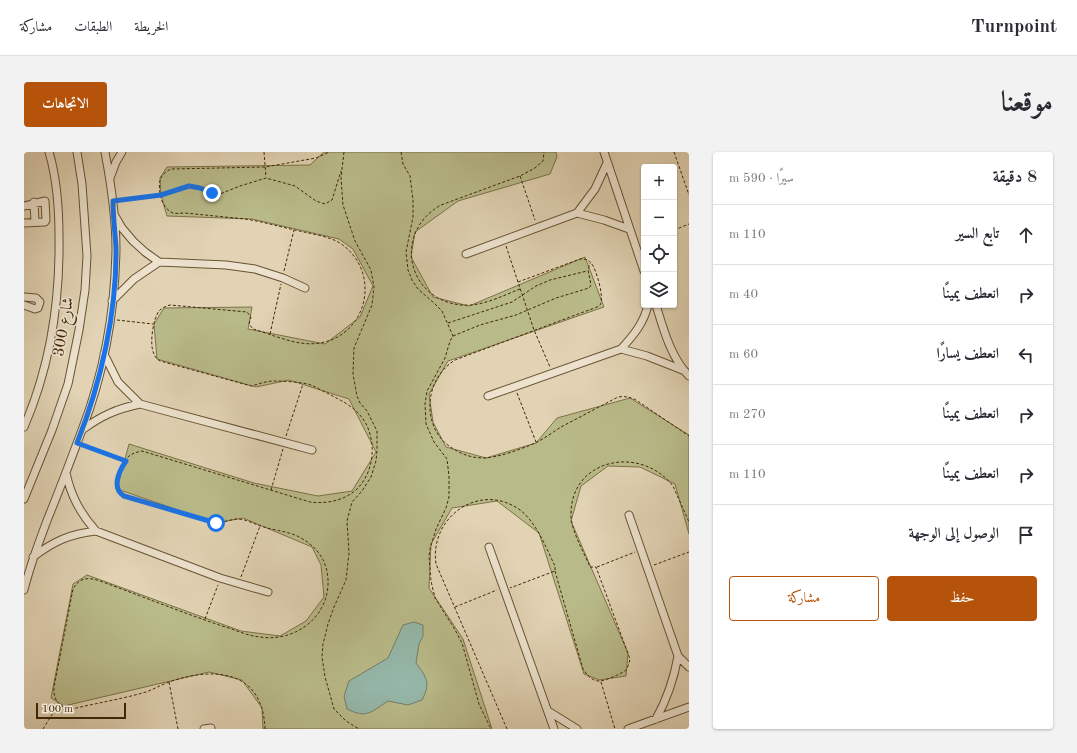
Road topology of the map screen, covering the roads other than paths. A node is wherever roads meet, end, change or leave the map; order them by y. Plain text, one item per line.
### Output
1 (49, 152) edge
2 (77, 152) edge
3 (105, 152) edge
4 (122, 152) edge
5 (604, 152) edge
6 (607, 163) junction
7 (110, 178) junction
8 (34, 202) junction
9 (24, 206) edge
10 (577, 213) junction
11 (113, 214) junction
12 (35, 222) junction
13 (24, 223) edge
14 (629, 230) junction
15 (466, 254) dead end
16 (159, 262) junction
17 (641, 263) edge
18 (305, 288) dead end
19 (112, 301) junction
20 (647, 308) edge
21 (657, 308) edge
22 (621, 349) junction
23 (104, 354) junction
24 (687, 373) edge
25 (488, 396) dead end
26 (140, 404) junction
27 (25, 424) edge
28 (82, 430) junction
29 (312, 450) dead end
30 (66, 473) junction
31 (24, 499) edge
32 (629, 516) dead end
33 (96, 531) junction
34 (489, 547) dead end
35 (33, 557) junction
36 (24, 590) edge
37 (268, 592) dead end
38 (678, 656) junction
39 (689, 667) edge
40 (689, 707) edge
41 (548, 711) junction
42 (656, 719) junction
43 (554, 729) edge
44 (577, 729) edge
45 (628, 729) edge

1 - 27 street, شارع 300
2 - 31 street, شارع 300
3 - 7 street
4 - 7 street
5 - 6 street
6 - 10 street
6 - 14 street
7 - 11 street
8 - 9 street
8 - 12 street
8 - 12 street
10 - 14 street
10 - 15 street
11 - 16 street
11 - 19 street
12 - 13 street
14 - 17 street
16 - 18 street
16 - 19 street
19 - 23 street
20 - 22 street
21 - 24 street
22 - 24 street
22 - 25 street
23 - 26 street
23 - 28 street
26 - 28 street
26 - 29 street
28 - 30 street
30 - 33 street
30 - 35 street
32 - 38 street
33 - 35 street
33 - 37 street
34 - 41 street
35 - 36 street
38 - 39 street
38 - 42 street
40 - 42 street
41 - 43 street
41 - 44 street
42 - 45 street

